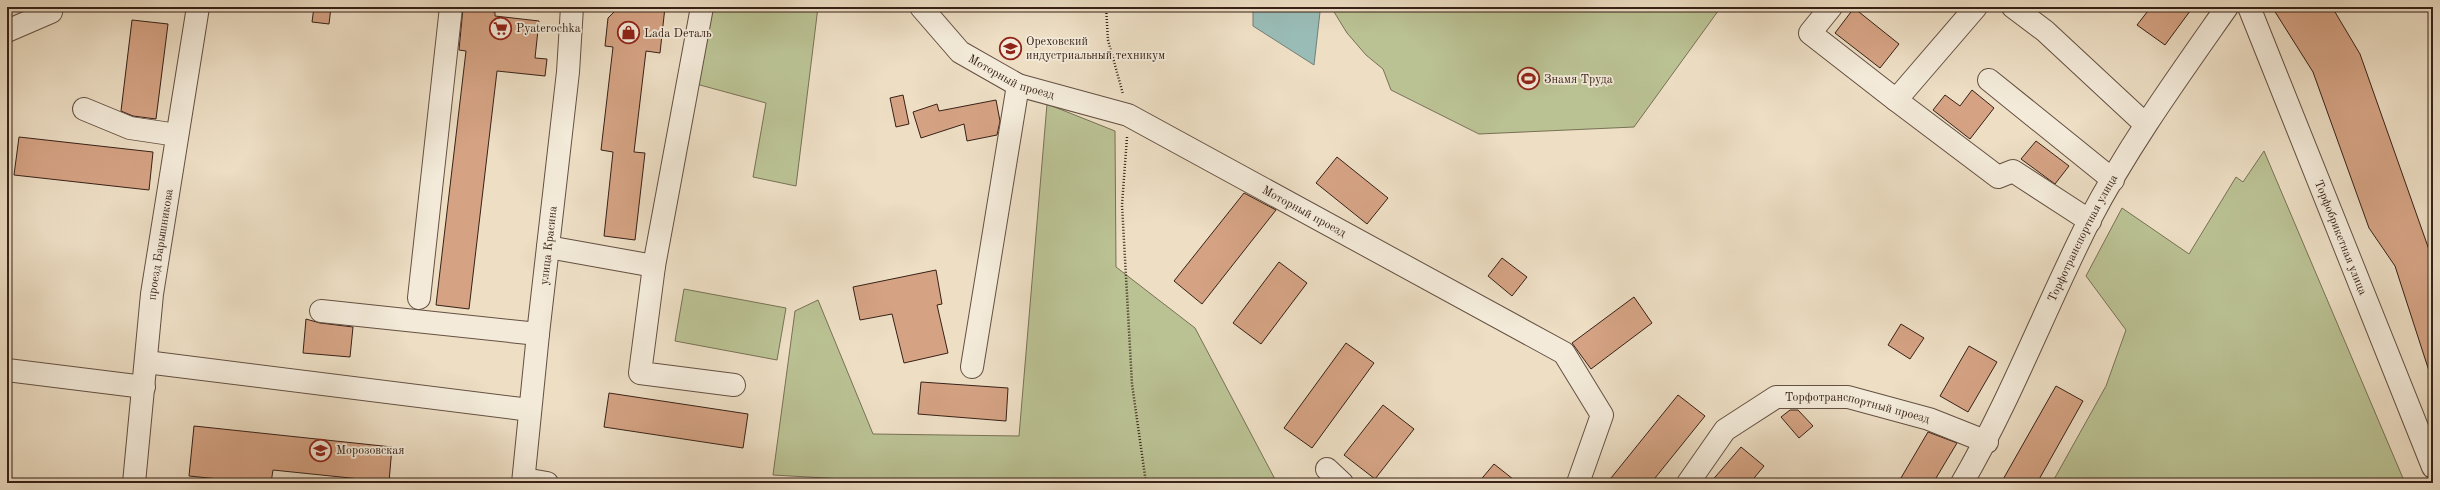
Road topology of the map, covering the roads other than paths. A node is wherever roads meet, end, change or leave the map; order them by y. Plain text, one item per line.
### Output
1 (52, 7) edge
2 (198, 7) edge
3 (451, 7) edge
4 (572, 7) edge
5 (702, 7) edge
6 (921, 7) edge
7 (1831, 7) edge
8 (1976, 7) edge
9 (2013, 7) edge
10 (2227, 7) edge
11 (2249, 7) edge
12 (7, 31) edge
13 (1989, 80) dead end
14 (1018, 85) junction
15 (1896, 100) junction
16 (84, 109) dead end
17 (2145, 124) junction
18 (177, 135) junction
19 (2113, 180) junction
20 (2090, 221) junction
21 (548, 247) junction
22 (654, 266) junction
23 (420, 298) dead end
24 (321, 311) dead end
25 (538, 334) junction
26 (146, 362) junction
27 (972, 367) dead end
28 (7, 370) edge
29 (734, 385) dead end
30 (144, 387) junction
31 (530, 410) junction
32 (1986, 442) junction
33 (2433, 467) edge
34 (524, 481) edge
35 (134, 483) edge
36 (547, 483) edge
37 (1578, 483) edge
38 (1688, 483) edge
39 (1962, 483) edge

1 - 12 street
2 - 18 street, проезд Барышникова
3 - 23 street
4 - 21 street, улица Красина
5 - 22 street
6 - 14 street, Моторный проезд
7 - 15 street
8 - 15 street
9 - 17 street
10 - 17 street, Торфотранспортная улица
11 - 33 street, Торфобрикетная улица
13 - 19 street
14 - 27 street
14 - 37 street, Моторный проезд
15 - 20 street
16 - 18 street
17 - 19 street, Торфотранспортная улица
18 - 26 street, проезд Барышникова
19 - 20 street, Торфотранспортная улица
20 - 32 street, Торфотранспортная улица
21 - 22 street
21 - 25 street, улица Красина
22 - 29 street
24 - 25 street
25 - 31 street, улица Красина
26 - 30 street, проезд Барышникова
26 - 31 street
28 - 30 street
30 - 35 street, проезд Барышникова
31 - 34 street, улица Красина
32 - 38 street, Торфотранспортный проезд
32 - 39 street, Торфотранспортная улица
34 - 36 street

